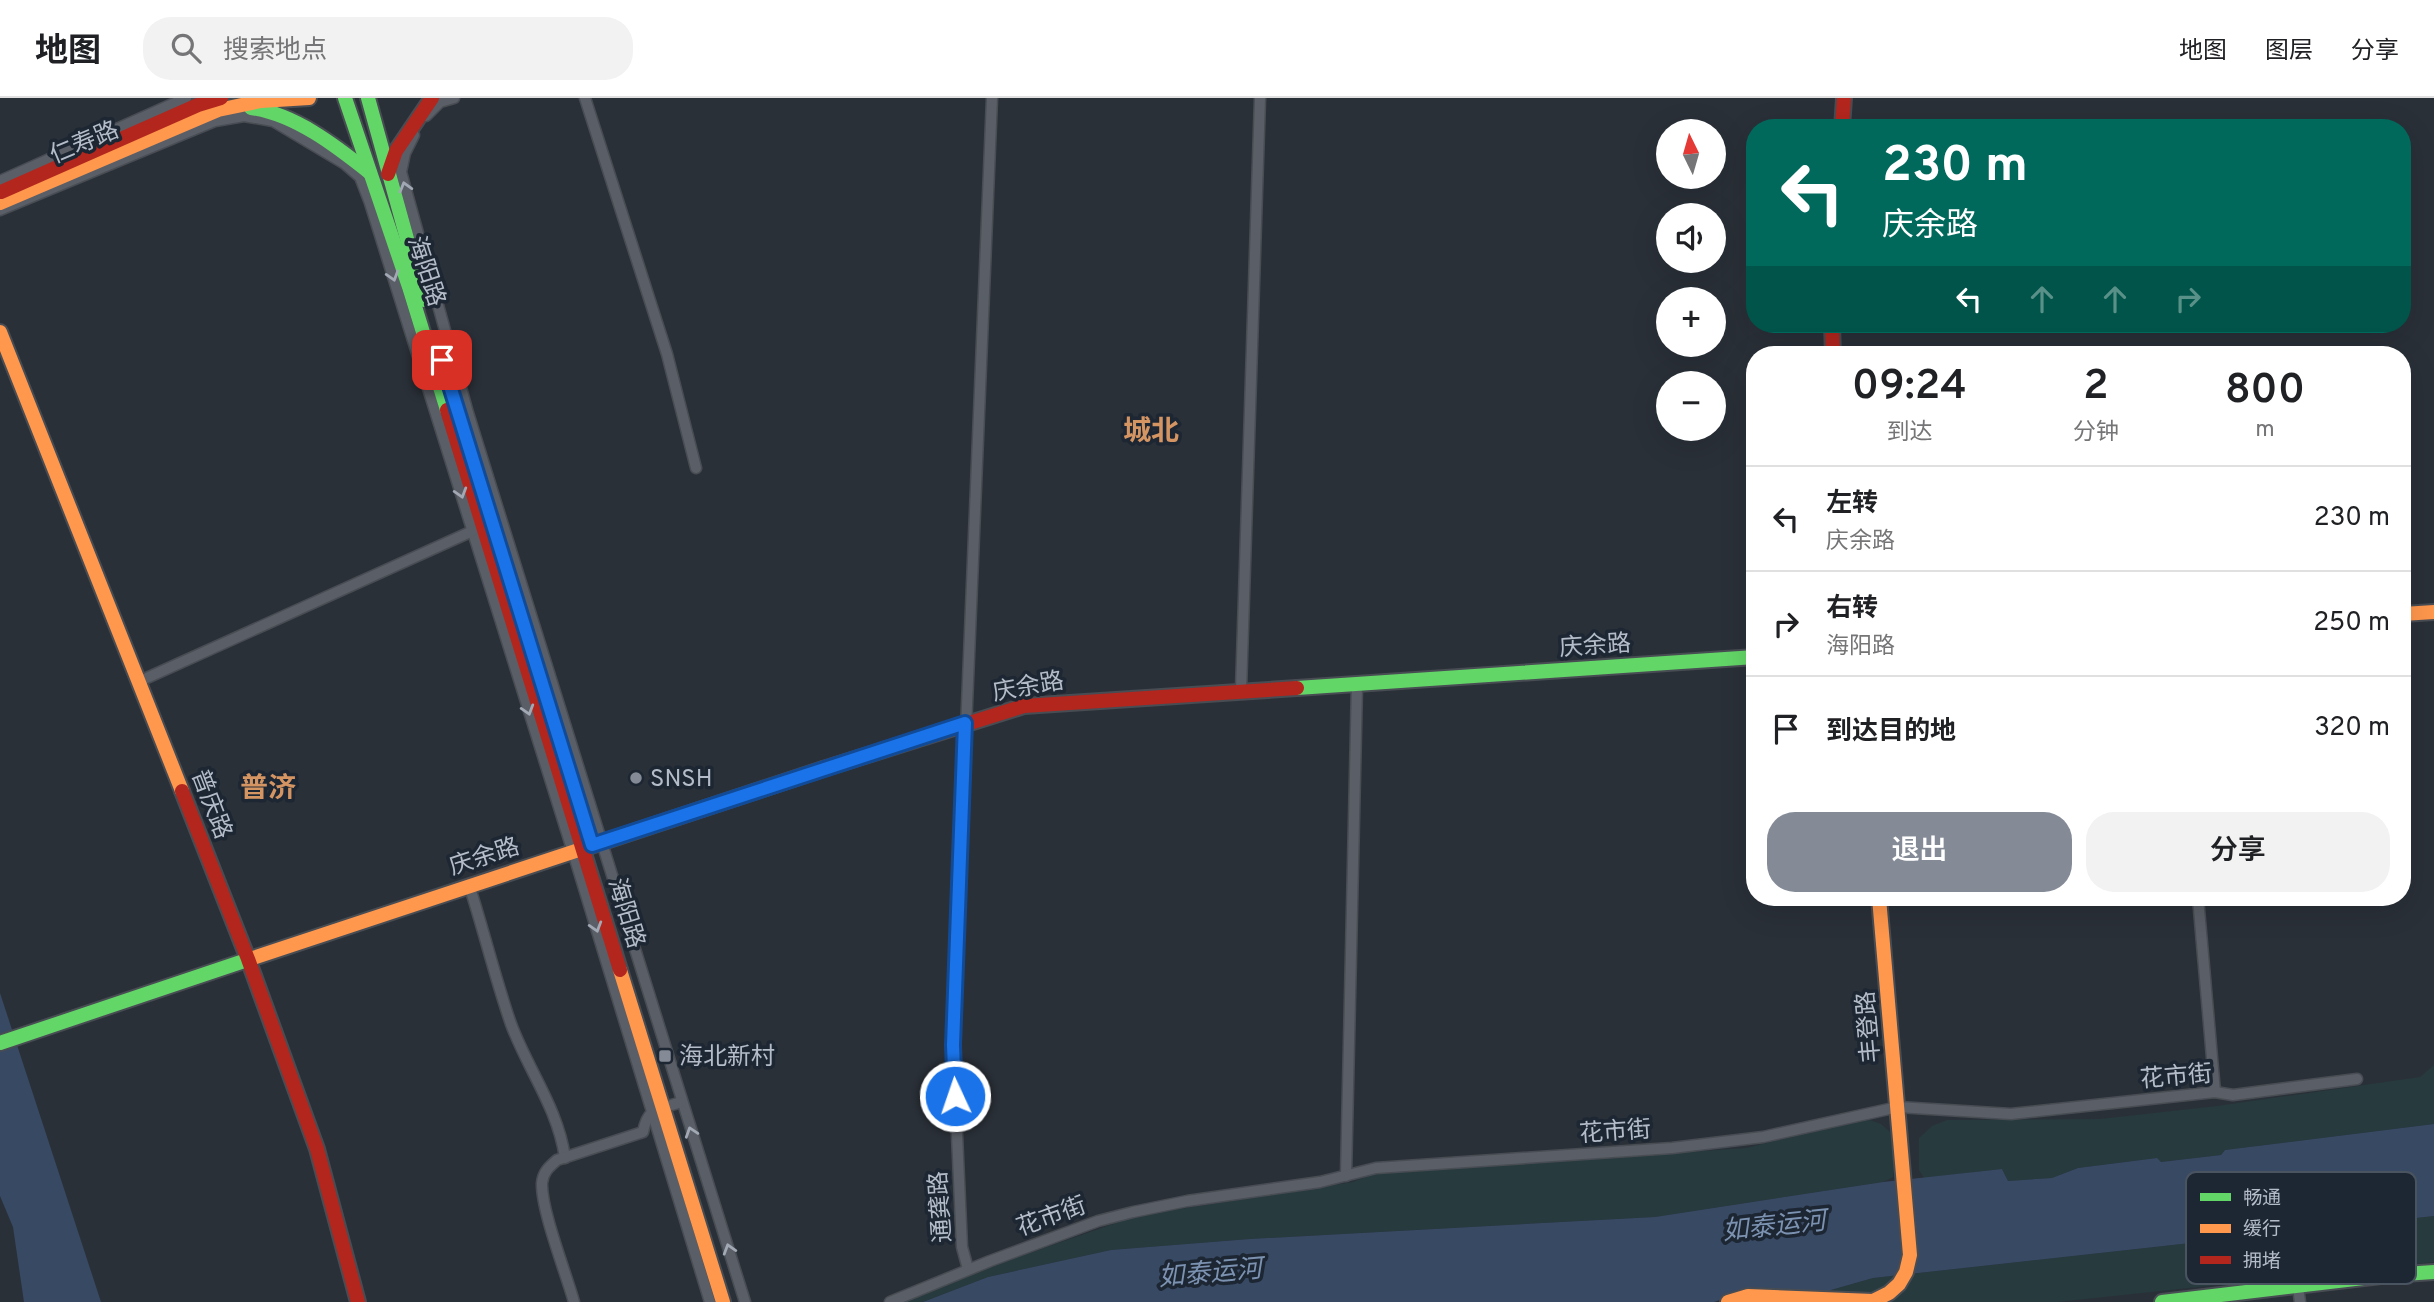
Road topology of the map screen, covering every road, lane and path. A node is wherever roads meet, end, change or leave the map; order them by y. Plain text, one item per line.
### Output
1 (309, 98) edge
2 (345, 98) edge
3 (368, 98) edge
4 (432, 98) edge
5 (454, 98) edge
6 (586, 98) edge
7 (992, 98) edge
8 (1261, 98) edge
9 (1844, 98) edge
10 (192, 101) edge
11 (218, 102) edge
12 (1843, 119) edge
13 (370, 173) junction
14 (388, 174) junction
15 (0, 181) edge
16 (0, 192) edge
17 (0, 203) edge
18 (0, 210) edge
19 (0, 332) edge
20 (696, 468) dead end
21 (478, 528) junction
22 (2434, 612) edge
23 (2411, 613) edge
24 (1746, 658) edge
25 (140, 681) junction
26 (1357, 685) junction
27 (1241, 690) junction
28 (965, 723) junction
29 (587, 847) junction
30 (469, 885) junction
31 (1880, 906) edge
32 (2200, 906) edge
33 (248, 959) junction
34 (0, 1043) edge
35 (2357, 1079) dead end
36 (2215, 1092) junction
37 (667, 1106) junction
38 (1898, 1107) junction
39 (565, 1158) junction
40 (1346, 1175) junction
41 (697, 1201) junction
42 (968, 1269) junction
43 (2434, 1272) edge
44 (2416, 1273) edge
45 (2348, 1284) edge
46 (2299, 1295) edge
47 (1730, 1301) edge
48 (358, 1302) edge
49 (575, 1302) edge
50 (710, 1302) edge
51 (723, 1302) edge
52 (733, 1302) edge
53 (745, 1302) edge
54 (890, 1302) edge
55 (2162, 1302) edge

1 - 11 street, 仁寿路
2 - 13 street, 海阳路
3 - 14 street, 海阳路
4 - 14 street
29 -> 5 street
6 - 20 street
7 - 28 street, 通龚路
8 - 27 street
9 - 12 street
10 - 11 street, 仁寿路
10 - 15 street
10 - 16 street, 仁寿路
11 - 13 street
11 - 17 street, 仁寿路
13 - 21 street, 海阳路
14 - 29 street, 海阳路
18 -> 21 street
19 - 25 street, 普庆路
21 - 25 street
21 -> 29 street, 海阳路
22 - 23 street
24 - 26 street, 庆余路
25 - 33 street, 普庆路
26 - 27 street, 庆余路
26 - 40 street
27 - 28 street, 庆余路
28 - 29 street, 庆余路
28 - 42 street, 通龚路
29 - 30 street, 庆余路
29 - 37 street, 海阳路
29 -> 37 street
30 - 33 street, 庆余路
30 - 39 street
31 - 38 street, 丰登路
32 - 36 street
33 - 34 street, 庆余路
33 - 48 street, 普庆路
35 - 36 street, 花市街
36 - 38 street, 花市街
37 - 39 street
37 - 41 street, 海阳路
41 -> 37 street
38 - 40 street, 花市街
38 - 47 street, 丰登路
39 - 49 street
40 - 42 street, 花市街
41 - 50 street
41 - 51 street, 海阳路
41 - 52 street, 海阳路
53 -> 41 street
42 - 54 street, 花市街
43 - 44 street
45 - 46 street
46 - 55 street

